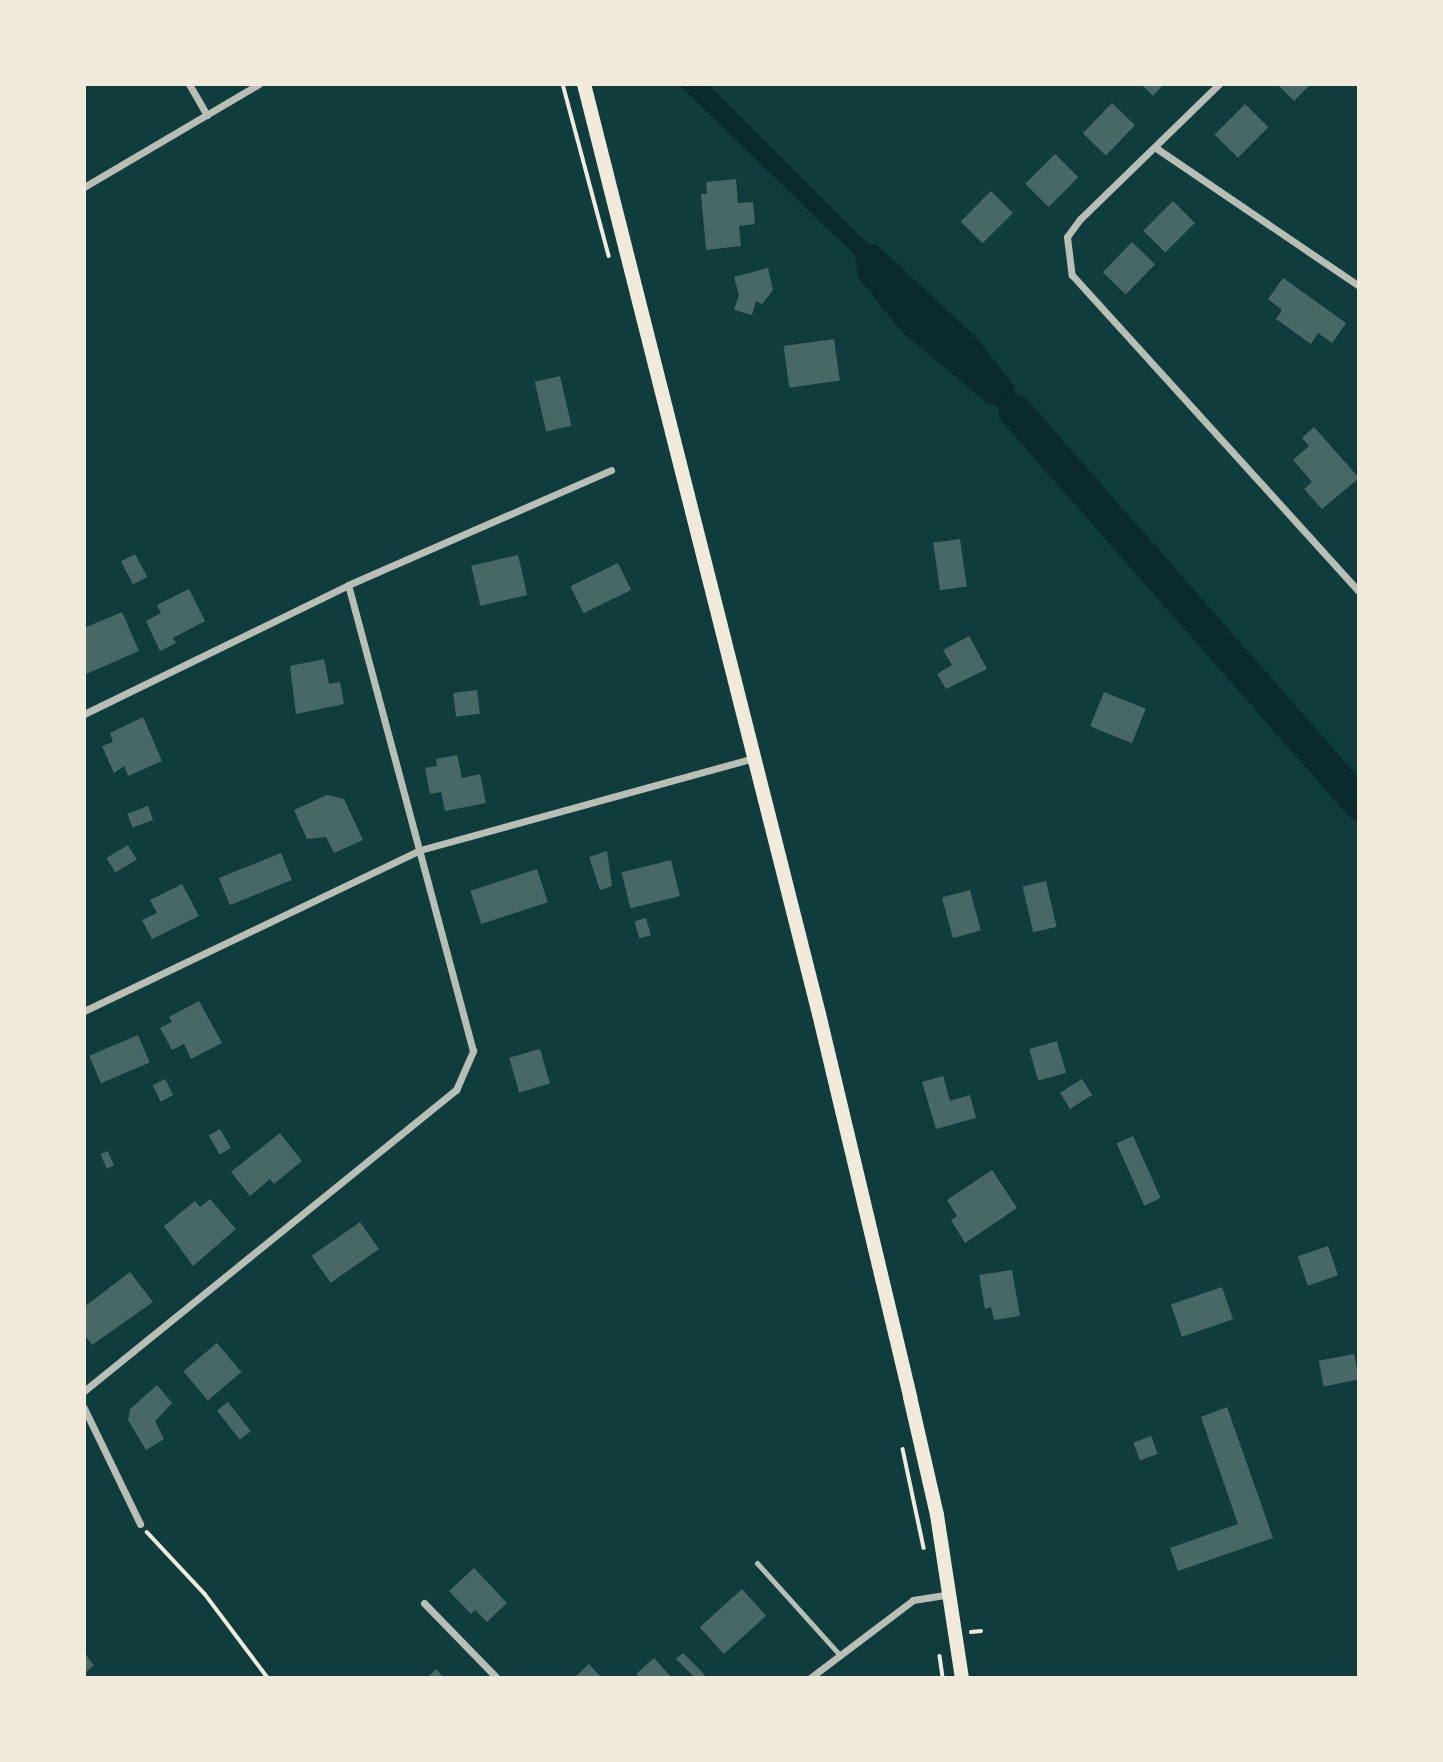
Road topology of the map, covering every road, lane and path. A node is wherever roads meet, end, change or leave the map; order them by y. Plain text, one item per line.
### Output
1 (189, 84) edge
2 (259, 84) edge
3 (563, 84) edge
4 (584, 84) edge
5 (1219, 84) edge
6 (207, 115) junction
7 (1156, 148) junction
8 (84, 187) edge
9 (612, 262) dead end
10 (1359, 286) edge
11 (611, 470) dead end
12 (348, 585) junction
13 (1359, 592) edge
14 (84, 714) edge
15 (755, 758) junction
16 (420, 850) junction
17 (84, 1012) edge
18 (84, 1391) edge
19 (84, 1408) edge
20 (902, 1444) dead end
21 (140, 1524) joint
22 (926, 1558) dead end
23 (757, 1563) dead end
24 (950, 1594) junction
25 (424, 1604) dead end
26 (939, 1645) dead end
27 (839, 1654) junction
28 (268, 1678) edge
29 (497, 1678) edge
30 (810, 1678) edge
31 (943, 1678) edge
32 (962, 1678) edge

1 - 6 street
2 - 6 street
3 - 9 path
4 - 15 main road
5 - 7 street
6 - 8 street
7 - 10 street
7 - 13 street
11 - 12 street
12 - 14 street
12 - 16 street
15 - 16 street
15 - 24 main road
16 - 17 street
16 - 18 street
19 - 21 street
20 - 22 path
21 - 28 path
23 - 27 lane
24 - 27 street
24 - 32 main road
25 - 29 street
26 - 31 path
27 - 30 street

